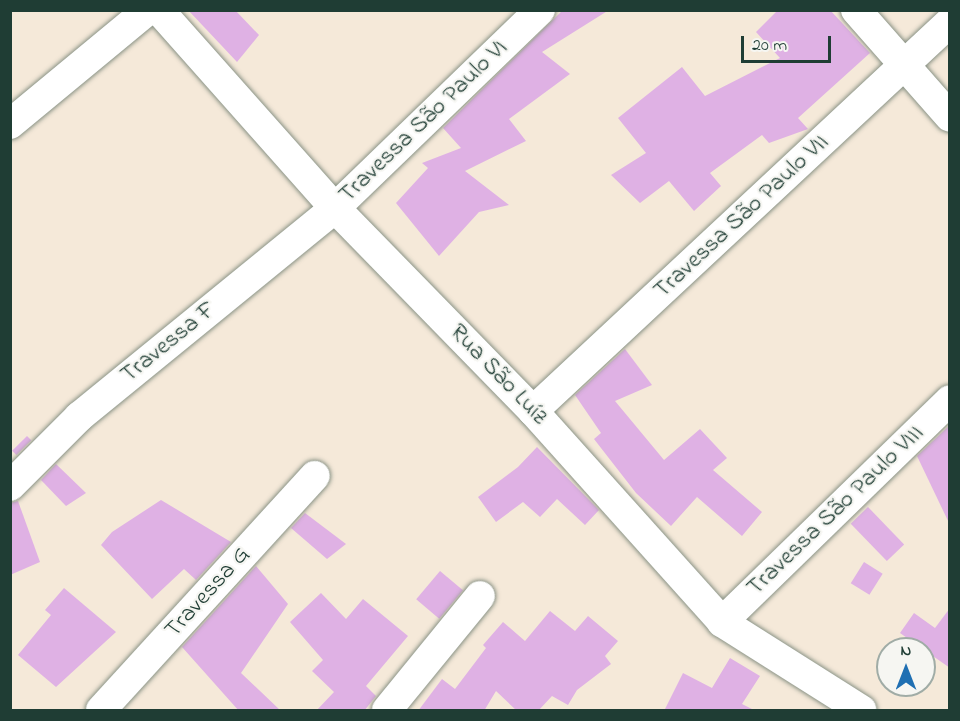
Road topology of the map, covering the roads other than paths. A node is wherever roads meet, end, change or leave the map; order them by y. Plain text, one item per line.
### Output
1 (148, 10) edge
2 (159, 10) edge
3 (540, 10) edge
4 (856, 10) edge
5 (950, 22) edge
6 (904, 66) junction
7 (950, 117) edge
8 (10, 124) edge
9 (335, 208) junction
10 (950, 400) edge
11 (533, 411) junction
12 (315, 476) dead end
13 (10, 486) edge
14 (480, 596) dead end
15 (722, 622) junction
16 (101, 711) edge
17 (387, 711) edge
18 (861, 711) edge

1 - 8 street
2 - 9 street, Rua São Luíz
3 - 9 street, Travessa São Paulo VI
4 - 6 street
5 - 6 street, Travessa São Paulo VII
6 - 7 street
6 - 11 street, Travessa São Paulo VII
9 - 11 street, Rua São Luíz
9 - 13 street, Travessa F
10 - 15 street, Travessa São Paulo VIII
11 - 15 street, Rua São Luíz
12 - 16 street, Travessa G
14 - 17 street
15 - 18 street, Rua São Luíz

